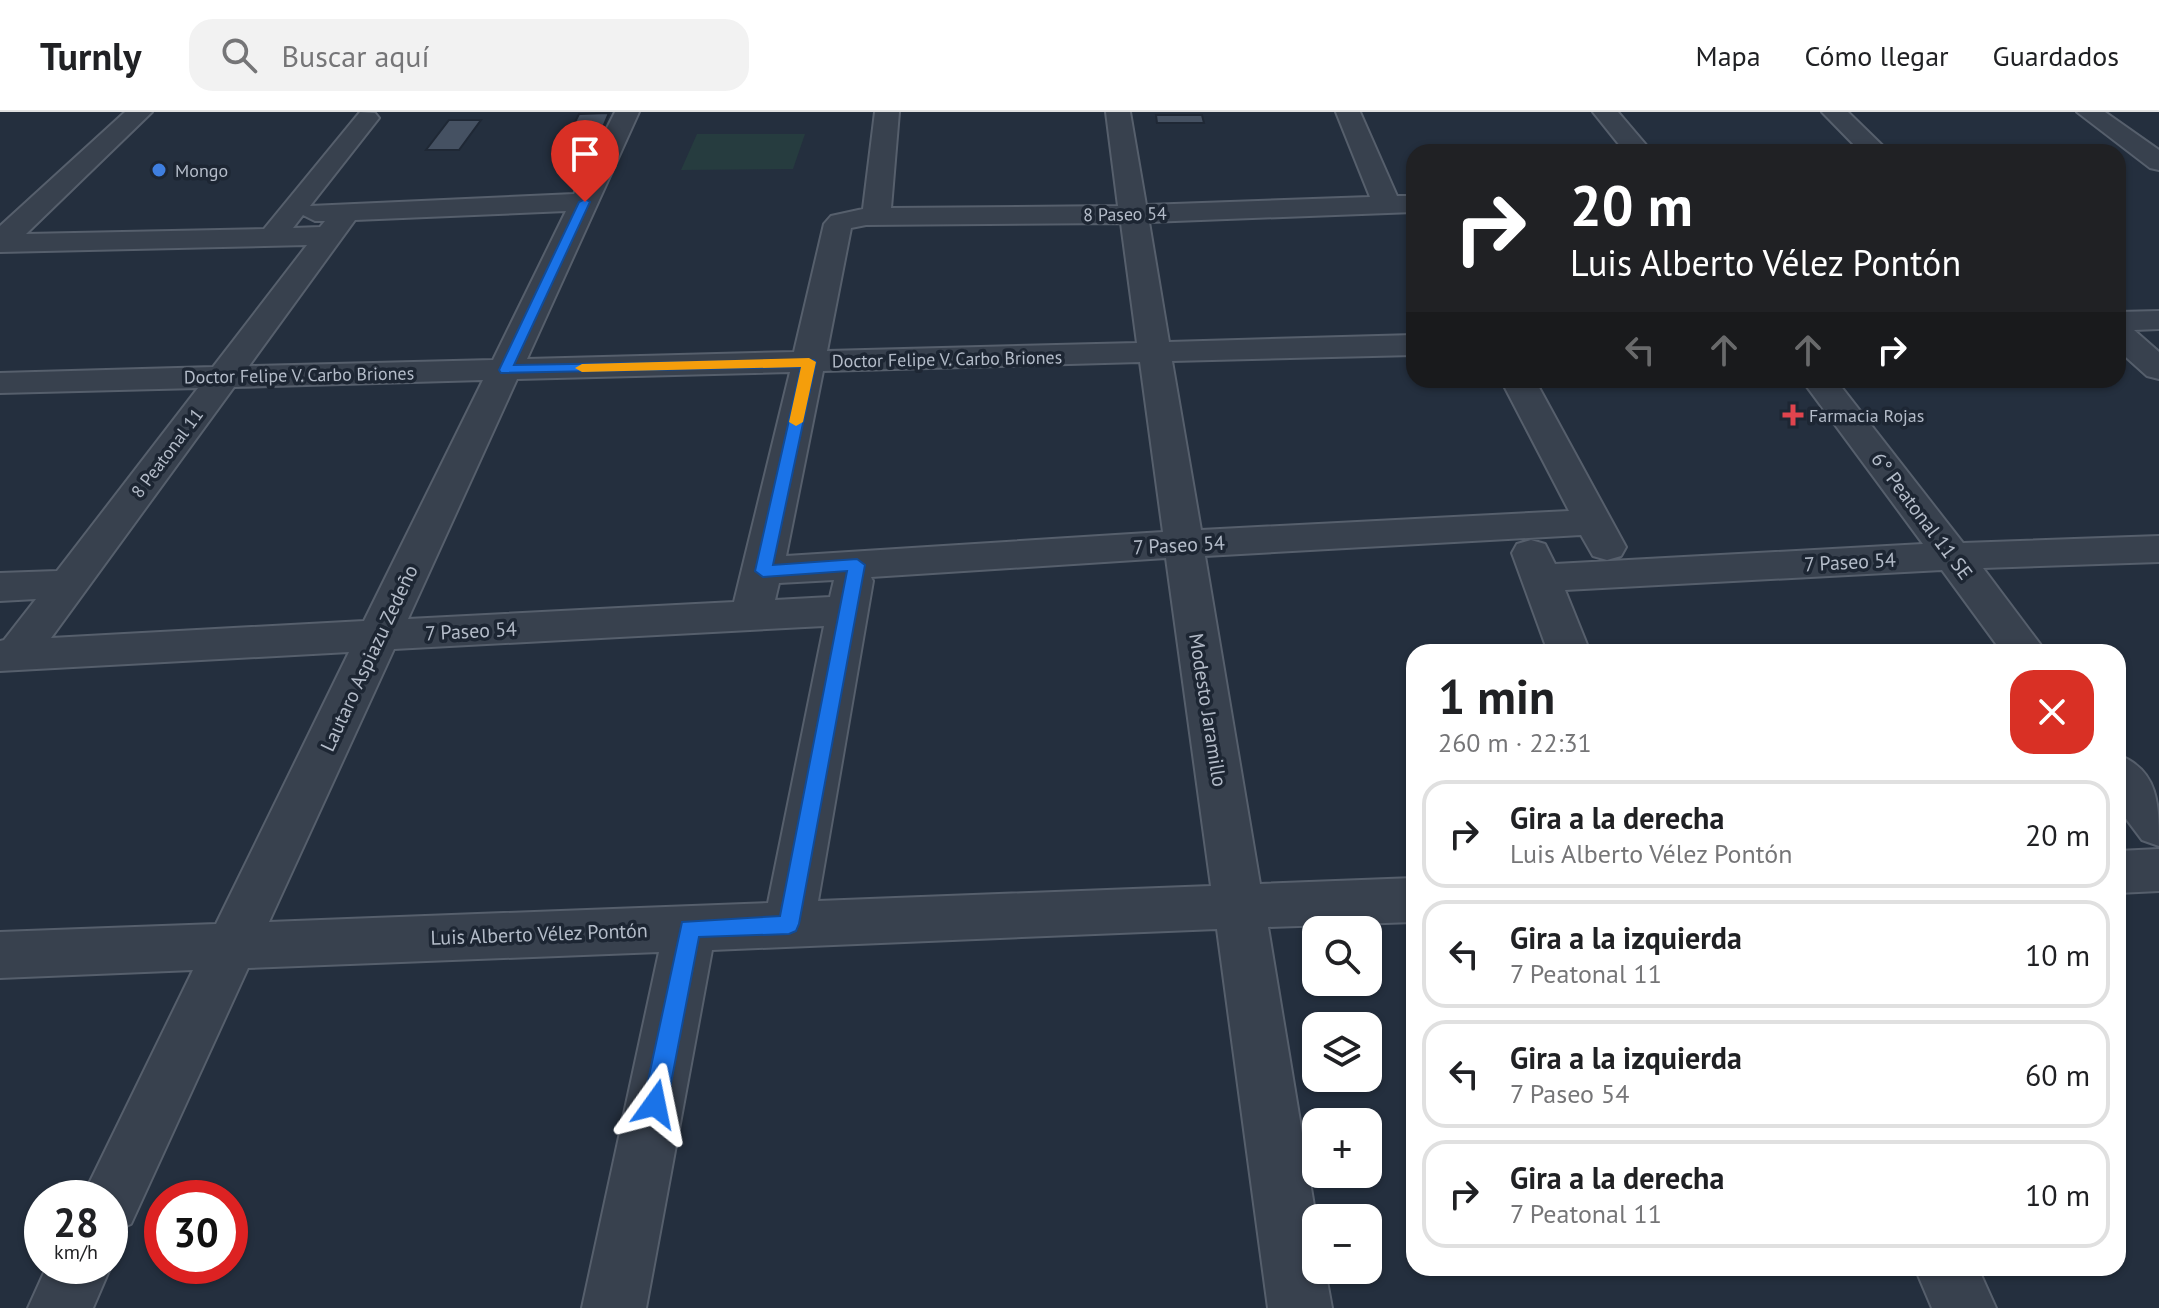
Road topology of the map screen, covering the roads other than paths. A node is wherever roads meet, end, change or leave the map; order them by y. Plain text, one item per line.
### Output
1 (140, 112) edge
2 (627, 112) edge
3 (887, 112) edge
4 (1118, 112) edge
5 (1348, 112) edge
6 (1605, 112) edge
7 (1834, 112) edge
8 (2089, 112) edge
9 (366, 118) dead end
10 (1632, 144) edge
11 (1868, 144) edge
12 (2159, 162) edge
13 (2126, 164) edge
14 (1393, 198) edge
15 (585, 202) junction
16 (289, 214) junction
17 (1133, 214) junction
18 (876, 217) junction
19 (336, 224) junction
20 (269, 239) junction
21 (0, 242) edge
22 (2159, 320) edge
23 (2126, 321) edge
24 (2126, 340) edge
25 (1406, 345) edge
26 (1153, 354) junction
27 (809, 362) junction
28 (2159, 369) edge
29 (505, 370) junction
30 (224, 377) junction
31 (0, 383) edge
32 (1522, 388) edge
33 (1825, 388) edge
34 (1596, 522) junction
35 (1520, 527) junction
36 (1183, 544) junction
37 (2159, 549) edge
38 (1951, 556) junction
39 (857, 565) junction
40 (763, 571) junction
41 (1621, 574) junction
42 (1541, 578) junction
43 (69, 584) junction
44 (0, 587) edge
45 (847, 610) junction
46 (750, 616) junction
47 (379, 635) junction
48 (1566, 644) edge
49 (2019, 644) edge
50 (8, 655) edge
51 (2126, 783) edge
52 (2159, 826) edge
53 (2159, 870) edge
54 (2126, 872) edge
55 (1406, 900) edge
56 (1238, 907) junction
57 (789, 924) junction
58 (690, 928) junction
59 (231, 947) junction
60 (0, 955) edge
61 (121, 1180) edge
62 (1950, 1276) edge
63 (71, 1284) edge
64 (60, 1308) edge
65 (614, 1308) edge
66 (1300, 1308) edge
67 (1964, 1308) edge

1 - 21 street
2 - 15 street, Lautaro Aspiazu Zedeño
3 - 18 street
4 - 17 street, Modesto Jaramillo
5 - 14 street
6 - 10 street
7 - 11 street
8 - 12 street
9 - 16 street
12 - 13 street
14 - 17 street, 8 Paseo 54
15 - 19 street
15 - 29 street, Lautaro Aspiazu Zedeño
16 - 19 street
16 - 20 street
17 - 18 street, 8 Paseo 54
17 - 26 street, Modesto Jaramillo
18 - 27 street, 8 Paseo 54
19 - 20 street
19 - 30 street, 8 Peatonal 11
20 - 21 street
22 - 23 street
24 - 28 street
25 - 26 street, Doctor Felipe V. Carbo Briones
26 - 27 street, Doctor Felipe V. Carbo Briones
26 - 36 street, Modesto Jaramillo
27 - 29 street, Doctor Felipe V. Carbo Briones
27 - 40 street
29 - 30 street, Doctor Felipe V. Carbo Briones
29 - 47 street, Lautaro Aspiazu Zedeño
30 - 31 street, Doctor Felipe V. Carbo Briones
30 - 43 street, 8 Peatonal 11
32 - 34 street
33 - 38 street, 6° Peatonal 11 SE
34 - 35 street, 7 Paseo 54
34 - 41 street
35 - 36 street, 7 Paseo 54
35 - 42 street
36 - 39 street, 7 Paseo 54
36 - 56 street, Modesto Jaramillo
37 - 38 street, 7 Paseo 54
38 - 41 street, 7 Paseo 54
38 - 49 street, 6° Peatonal 11 SE
39 - 40 street, 7 Paseo 54
39 - 45 street
40 - 46 street
41 - 42 street, 7 Paseo 54
42 - 48 street
43 - 44 street
43 - 50 street, 8 Peatonal 11
45 - 46 street, 7 Paseo 54
45 - 57 street
46 - 47 street, 7 Paseo 54
47 - 50 street, 7 Paseo 54
47 - 59 street, Lautaro Aspiazu Zedeño
51 - 52 street
53 - 54 street
55 - 56 street, Luis Alberto Vélez Pontón
56 - 57 street, Luis Alberto Vélez Pontón
56 - 66 street, Modesto Jaramillo
57 - 58 street, Luis Alberto Vélez Pontón
58 - 59 street, Luis Alberto Vélez Pontón
58 - 65 street
59 - 60 street, Luis Alberto Vélez Pontón
59 - 61 street, Lautaro Aspiazu Zedeño
62 - 67 street
63 - 64 street

